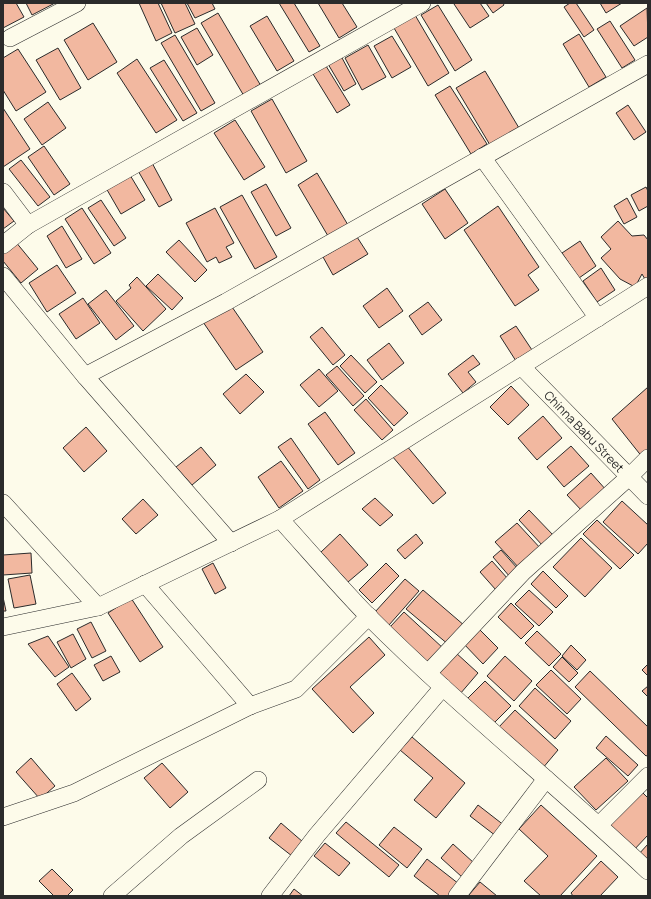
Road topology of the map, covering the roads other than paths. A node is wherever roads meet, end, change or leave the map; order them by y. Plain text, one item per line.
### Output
1 (77, 3) edge
2 (422, 3) edge
3 (10, 38) dead end
4 (648, 64) edge
5 (482, 157) junction
6 (3, 192) edge
7 (28, 226) junction
8 (3, 245) edge
9 (3, 276) edge
10 (648, 286) edge
11 (598, 318) junction
12 (521, 366) junction
13 (85, 376) junction
14 (648, 458) edge
15 (629, 477) junction
16 (648, 496) edge
17 (3, 503) edge
18 (280, 519) junction
19 (231, 543) junction
20 (145, 584) junction
21 (98, 607) junction
22 (369, 616) junction
23 (3, 627) edge
24 (428, 673) junction
25 (443, 687) junction
26 (250, 706) junction
27 (648, 776) edge
28 (546, 779) junction
29 (258, 780) dead end
30 (3, 817) edge
31 (599, 825) junction
32 (648, 871) edge
33 (112, 896) edge
34 (270, 896) edge
35 (457, 896) edge

1 - 3 street
2 - 7 street
4 - 5 street
5 - 11 street
5 - 13 street
6 - 7 street
7 - 8 street
9 - 13 street
10 - 11 street
11 - 12 street
12 - 15 street, Chinna Babu Street
12 - 18 street
13 - 19 street
14 - 15 street
15 - 16 street, Chinna Babu Street
15 - 24 street
17 - 21 street
18 - 19 street
18 - 22 street
19 - 20 street
20 - 21 street
20 - 26 street
21 - 23 street
22 - 24 street
22 - 26 street
24 - 25 street
25 - 28 street
25 - 34 street
26 - 30 street
27 - 31 street
28 - 31 street
28 - 35 street
29 - 33 street
31 - 32 street

